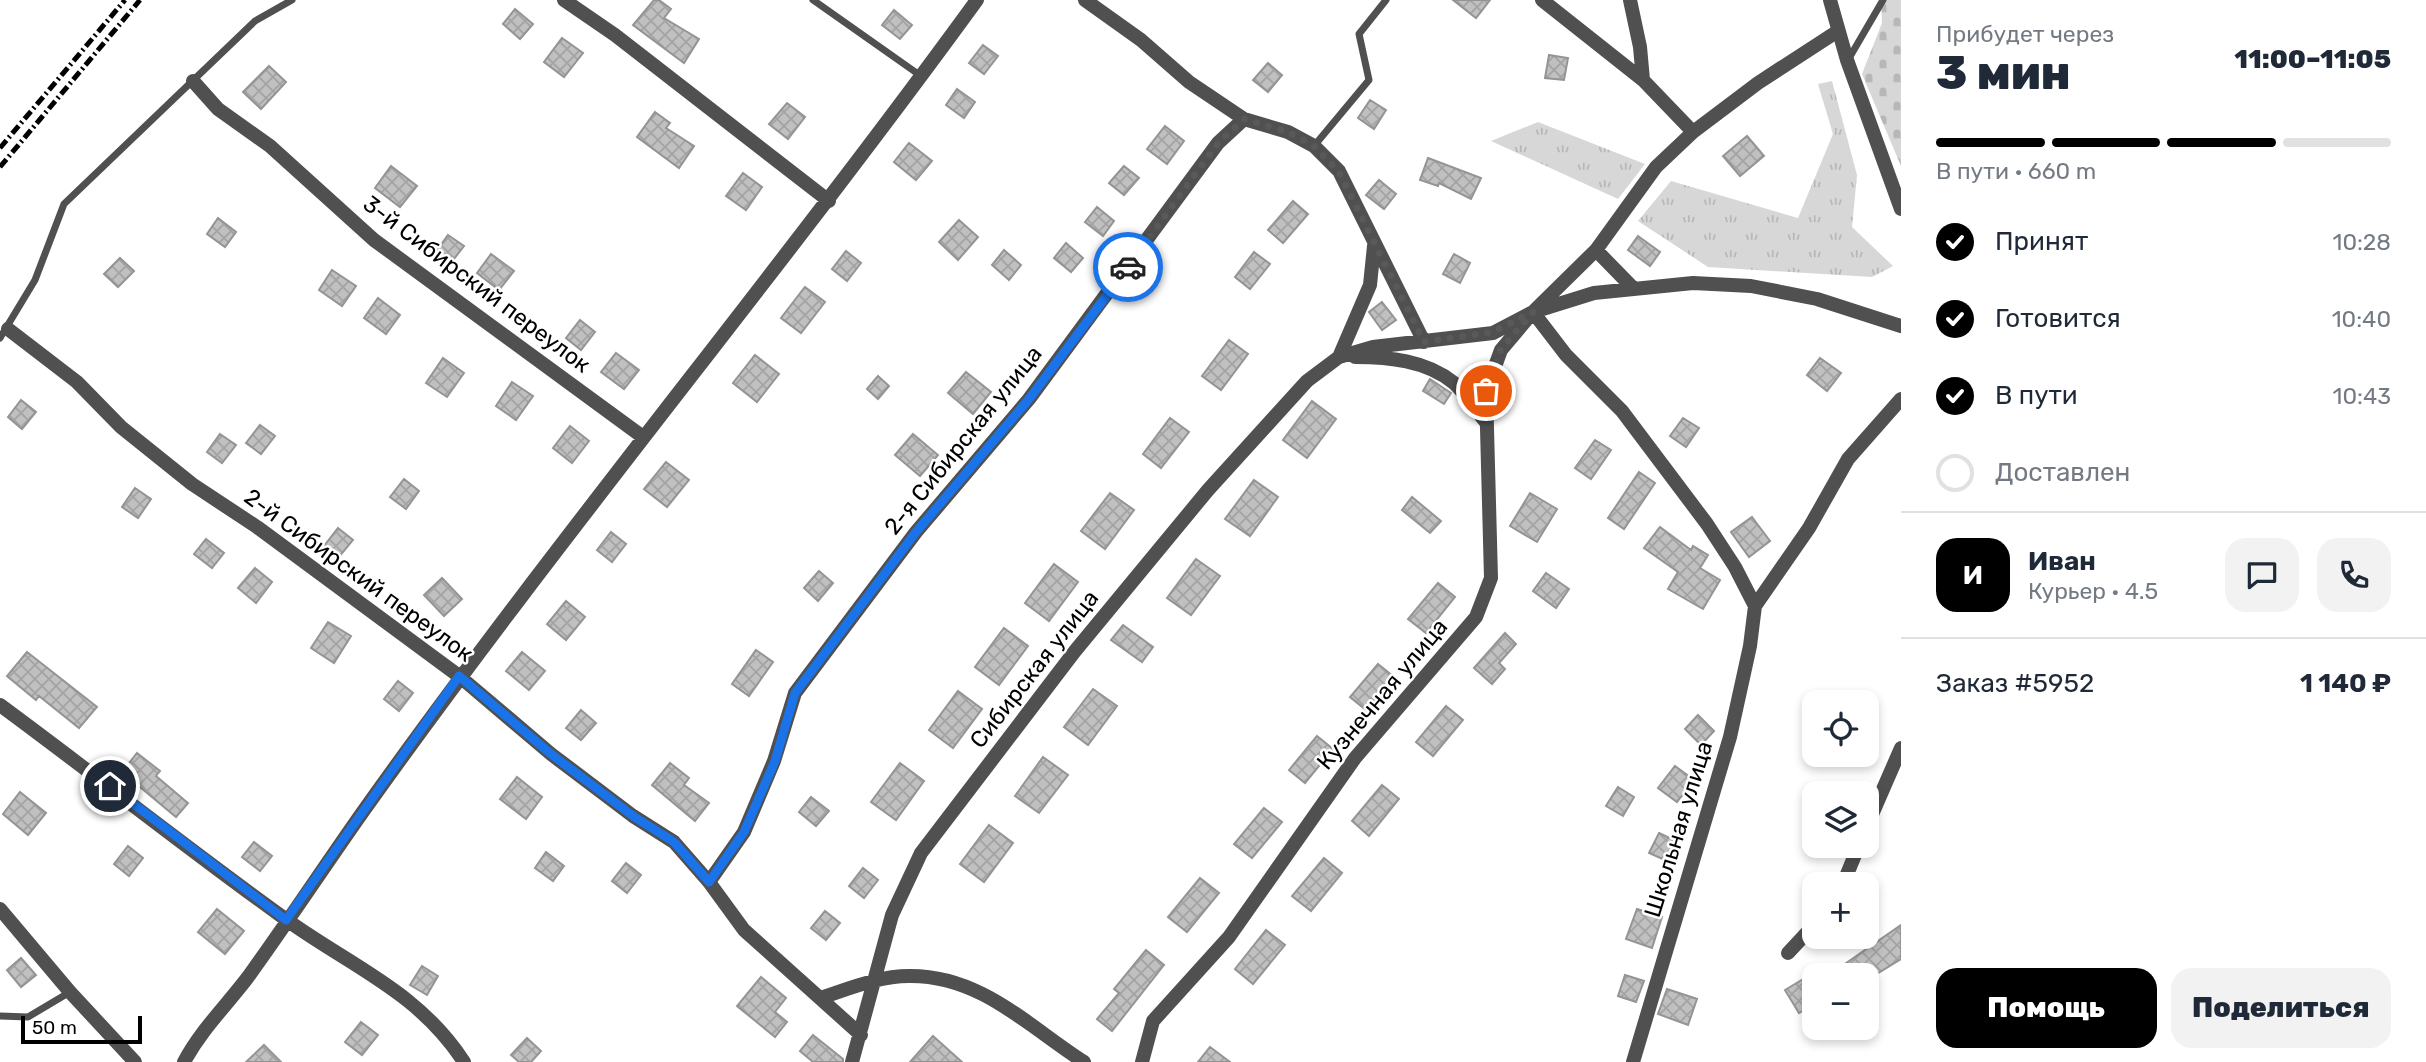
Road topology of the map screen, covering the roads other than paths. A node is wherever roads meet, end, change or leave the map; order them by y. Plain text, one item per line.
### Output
1 (292, 0) edge
2 (564, 0) edge
3 (813, 0) edge
4 (977, 0) edge
5 (1085, 0) edge
6 (1386, 0) edge
7 (1542, 0) edge
8 (1630, 0) edge
9 (1830, 0) edge
10 (1884, 0) edge
11 (1838, 31) junction
12 (1847, 60) junction
13 (921, 76) junction
14 (1643, 80) junction
15 (193, 81) junction
16 (1244, 119) junction
17 (1693, 132) junction
18 (1314, 146) junction
19 (829, 201) junction
20 (1901, 209) edge
21 (1374, 246) junction
22 (1596, 250) junction
23 (1632, 287) junction
24 (1533, 312) junction
25 (1901, 326) edge
26 (4, 334) edge
27 (1424, 342) junction
28 (1339, 357) junction
29 (1901, 398) edge
30 (1485, 421) junction
31 (642, 438) junction
32 (1755, 606) junction
33 (459, 676) junction
34 (0, 705) edge
35 (1901, 748) edge
36 (1879, 798) edge
37 (709, 882) junction
38 (0, 909) edge
39 (286, 920) junction
40 (1802, 938) edge
41 (1788, 953) dead end
42 (874, 981) junction
43 (70, 992) junction
44 (820, 998) junction
45 (0, 1016) edge
46 (861, 1035) junction
47 (135, 1062) edge
48 (184, 1062) edge
49 (464, 1062) edge
50 (852, 1062) edge
51 (1084, 1062) edge
52 (1142, 1062) edge
53 (1633, 1062) edge

1 - 15 lane
2 - 19 street
3 - 13 lane
4 - 13 street
5 - 16 street
6 - 18 lane
7 - 14 street
8 - 14 street
9 - 11 street
10 - 12 lane
11 - 12 street
11 - 17 street
12 - 20 street
13 - 19 street
14 - 17 street
15 - 26 lane
15 - 31 street, 3-й Сибирский переулок
16 - 18 street
16 - 37 street, 2-я Сибирская улица
17 - 22 street
18 - 21 street
19 - 31 street
21 - 27 street
21 - 28 street
22 - 23 street
22 - 24 street
23 - 24 street
23 - 25 street
24 - 27 street
24 - 30 street, Кузнечная улица
24 - 32 street
26 - 33 street, 2-й Сибирский переулок
27 - 28 street
28 - 30 street
28 - 42 street, Сибирская улица
29 - 32 street
30 - 52 street, Кузнечная улица
31 - 33 street
32 - 53 street, Школьная улица
33 - 37 street, 2-й Сибирский переулок
33 - 39 street
34 - 39 street
35 - 36 street
37 - 44 street, 2-й Сибирский переулок
38 - 43 street
39 - 48 street
39 - 49 street
40 - 41 street
42 - 44 street
42 - 46 street, Сибирская улица
42 - 51 street
43 - 45 lane
43 - 47 street
44 - 46 street, 2-й Сибирский переулок
46 - 50 street, Сибирская улица

